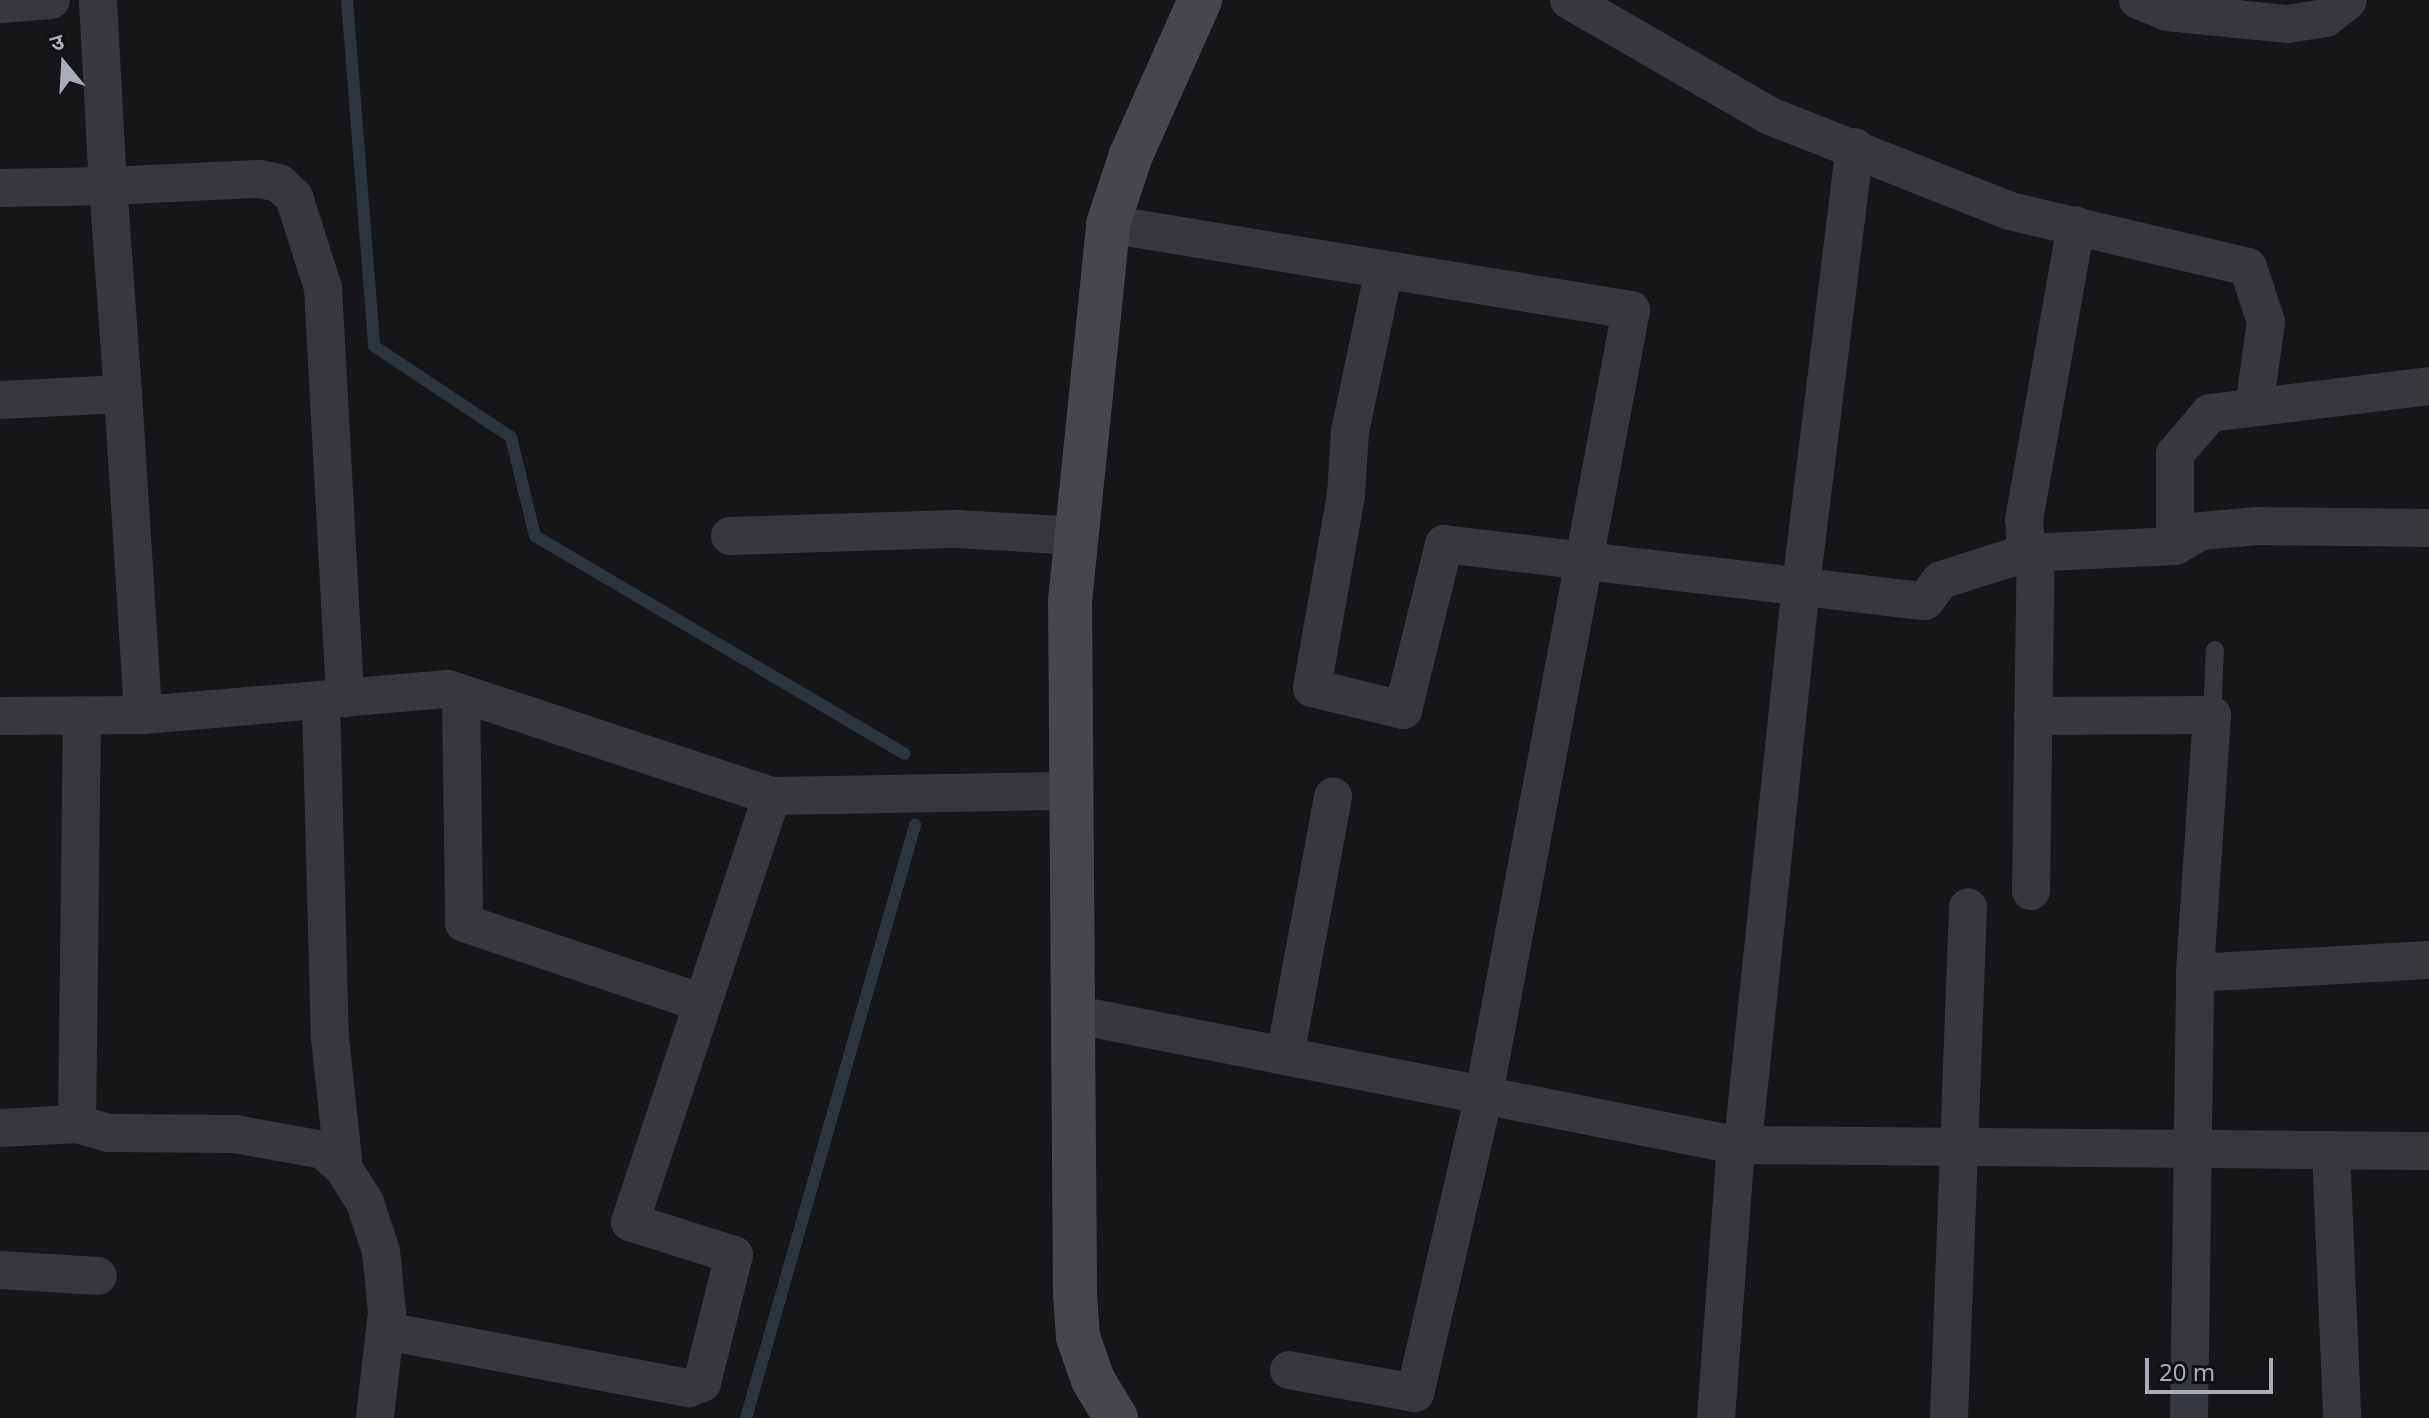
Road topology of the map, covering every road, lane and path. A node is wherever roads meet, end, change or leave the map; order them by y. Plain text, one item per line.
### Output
1 (51, 0) edge
2 (98, 0) edge
3 (1200, 0) edge
4 (1569, 0) edge
5 (2138, 0) edge
6 (2348, 0) edge
7 (0, 4) edge
8 (1855, 147) junction
9 (108, 186) junction
10 (0, 188) edge
11 (1108, 224) junction
12 (2076, 226) junction
13 (1384, 270) junction
14 (2429, 386) edge
15 (123, 394) junction
16 (0, 400) edge
17 (2254, 407) junction
18 (2429, 528) edge
19 (730, 536) dead end
20 (1077, 536) junction
21 (2175, 546) junction
22 (2031, 553) junction
23 (1583, 559) junction
24 (1801, 585) junction
25 (2215, 650) dead end
26 (461, 694) junction
27 (333, 699) junction
28 (143, 715) junction
29 (2212, 715) junction
30 (0, 716) edge
31 (2033, 716) junction
32 (82, 718) junction
33 (1071, 791) junction
34 (772, 796) junction
35 (1333, 796) dead end
36 (2031, 891) dead end
37 (1968, 907) dead end
38 (2429, 960) edge
39 (2195, 973) junction
40 (702, 1003) junction
41 (1072, 1014) junction
42 (1285, 1056) junction
43 (1483, 1099) junction
44 (77, 1124) junction
45 (0, 1128) edge
46 (1739, 1144) junction
47 (1960, 1146) junction
48 (2189, 1148) junction
49 (2331, 1150) junction
50 (2429, 1151) edge
51 (344, 1169) junction
52 (0, 1270) edge
53 (98, 1276) dead end
54 (386, 1331) junction
55 (1289, 1370) dead end
56 (375, 1418) edge
57 (1116, 1418) edge
58 (1716, 1418) edge
59 (1949, 1418) edge
60 (2189, 1418) edge
61 (2342, 1418) edge

1 - 7 street
2 - 9 street
3 - 11 main road
4 - 8 street
5 - 6 street
8 - 12 street
8 - 24 street
9 - 10 street
9 - 15 street
9 - 27 street
11 - 13 street
11 - 20 main road
12 - 17 street
12 - 22 street
13 - 23 street
13 - 23 street
14 - 17 street
15 - 16 street
15 - 28 street
17 - 21 street
18 - 21 street
19 - 20 street
20 - 33 main road
21 - 22 street
22 - 24 street
22 - 31 street
23 - 24 street
23 - 43 street
24 - 46 street
25 - 29 lane
26 - 27 street
26 - 34 street
26 - 40 street
27 - 28 street
27 - 51 street
28 - 32 street
29 - 31 street
29 - 39 street
30 - 32 street
31 - 36 street
32 - 44 street
33 - 34 street
33 - 41 main road
34 - 40 street
35 - 42 street
37 - 47 street
38 - 39 street
39 - 48 street
40 - 54 street
41 - 42 street
41 - 57 main road
42 - 43 street
43 - 46 street
43 - 55 street
44 - 45 street
44 - 51 street
46 - 47 street
46 - 58 street
47 - 48 street
47 - 59 street
48 - 49 street
48 - 60 street
49 - 50 street
49 - 61 street
51 - 54 street
52 - 53 street
54 - 56 street

